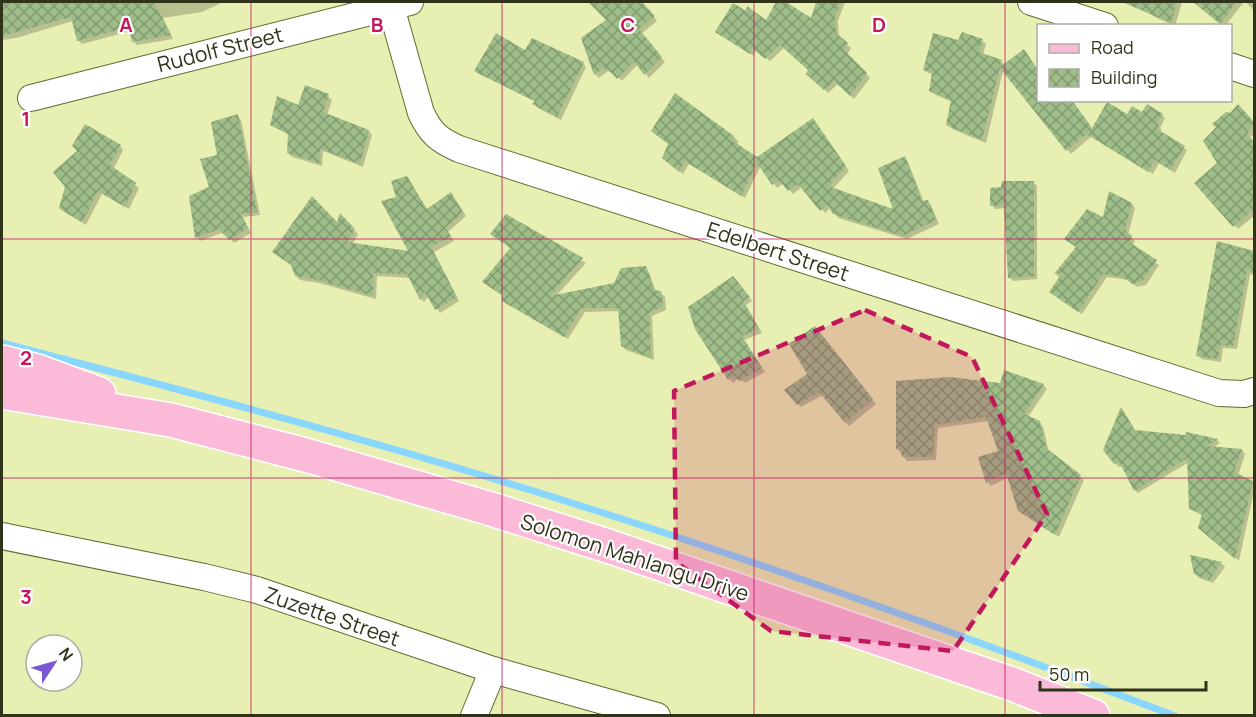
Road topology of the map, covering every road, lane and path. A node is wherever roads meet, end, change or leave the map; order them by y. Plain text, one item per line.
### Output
1 (1031, 2) edge
2 (401, 4) edge
3 (1099, 24) edge
4 (1232, 67) edge
5 (1254, 74) edge
6 (31, 98) dead end
7 (2, 362) edge
8 (1254, 391) edge
9 (2, 392) edge
10 (171, 420) junction
11 (2, 536) edge
12 (493, 670) junction
13 (474, 716) edge
14 (657, 716) edge
15 (1093, 716) edge

1 - 3 street
2 - 6 street, Rudolf Street
2 - 8 street, Edelbert Street
4 - 5 street
7 - 10 main road, Solomon Mahlangu Drive
9 - 10 main road, Solomon Mahlangu Drive
10 - 15 main road, Solomon Mahlangu Drive
11 - 12 street, Zuzette Street
12 - 13 street
12 - 14 street, Zuzette Street

